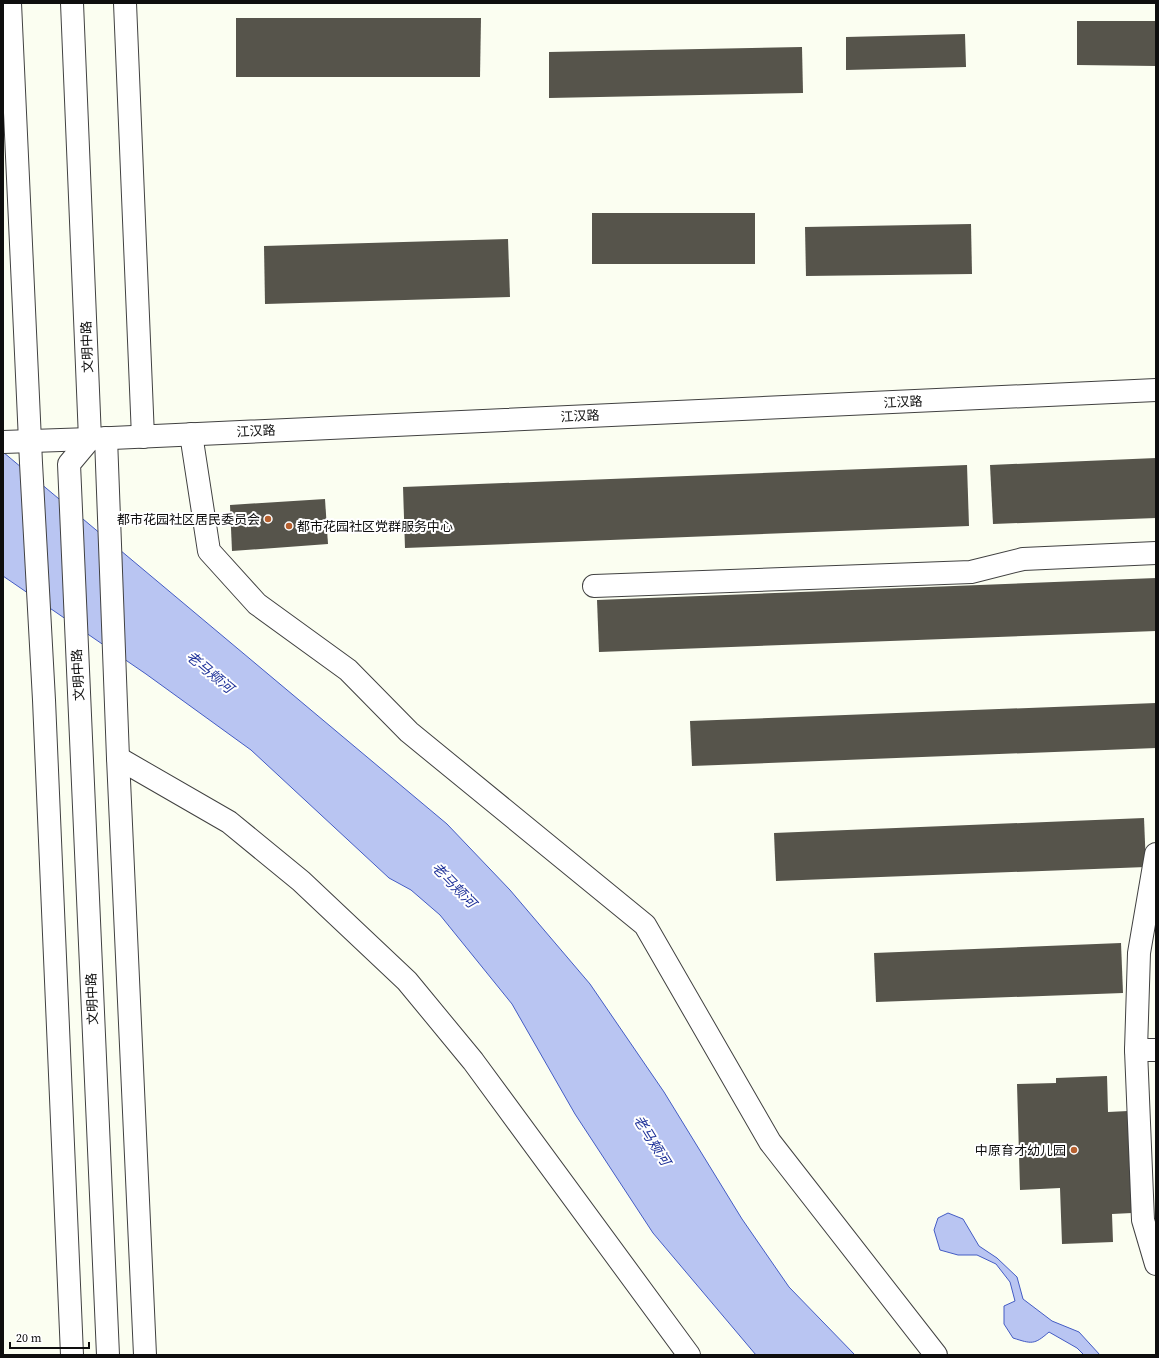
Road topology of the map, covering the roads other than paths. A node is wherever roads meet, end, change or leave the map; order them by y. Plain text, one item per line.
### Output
1 (10, 3) edge
2 (72, 3) edge
3 (125, 3) edge
4 (1156, 390) edge
5 (191, 434) junction
6 (144, 436) junction
7 (98, 438) junction
8 (30, 441) junction
9 (3, 442) edge
10 (1156, 553) edge
11 (594, 586) dead end
12 (118, 758) junction
13 (1156, 854) edge
14 (1146, 1050) edge
15 (1156, 1264) edge
16 (72, 1355) edge
17 (108, 1355) edge
18 (145, 1355) edge
19 (689, 1355) edge
20 (936, 1355) edge

1 - 8 street
2 - 7 street, 文明中路
3 - 6 street
4 - 5 street, 江汉路
5 - 6 street, 江汉路
5 - 20 street
6 - 7 street, 江汉路
7 - 8 street, 江汉路
7 - 12 street
7 - 17 street, 文明中路
8 - 9 street, 江汉路
8 - 16 street
10 - 11 street
12 - 18 street
12 - 19 street
13 - 14 street
14 - 15 street

